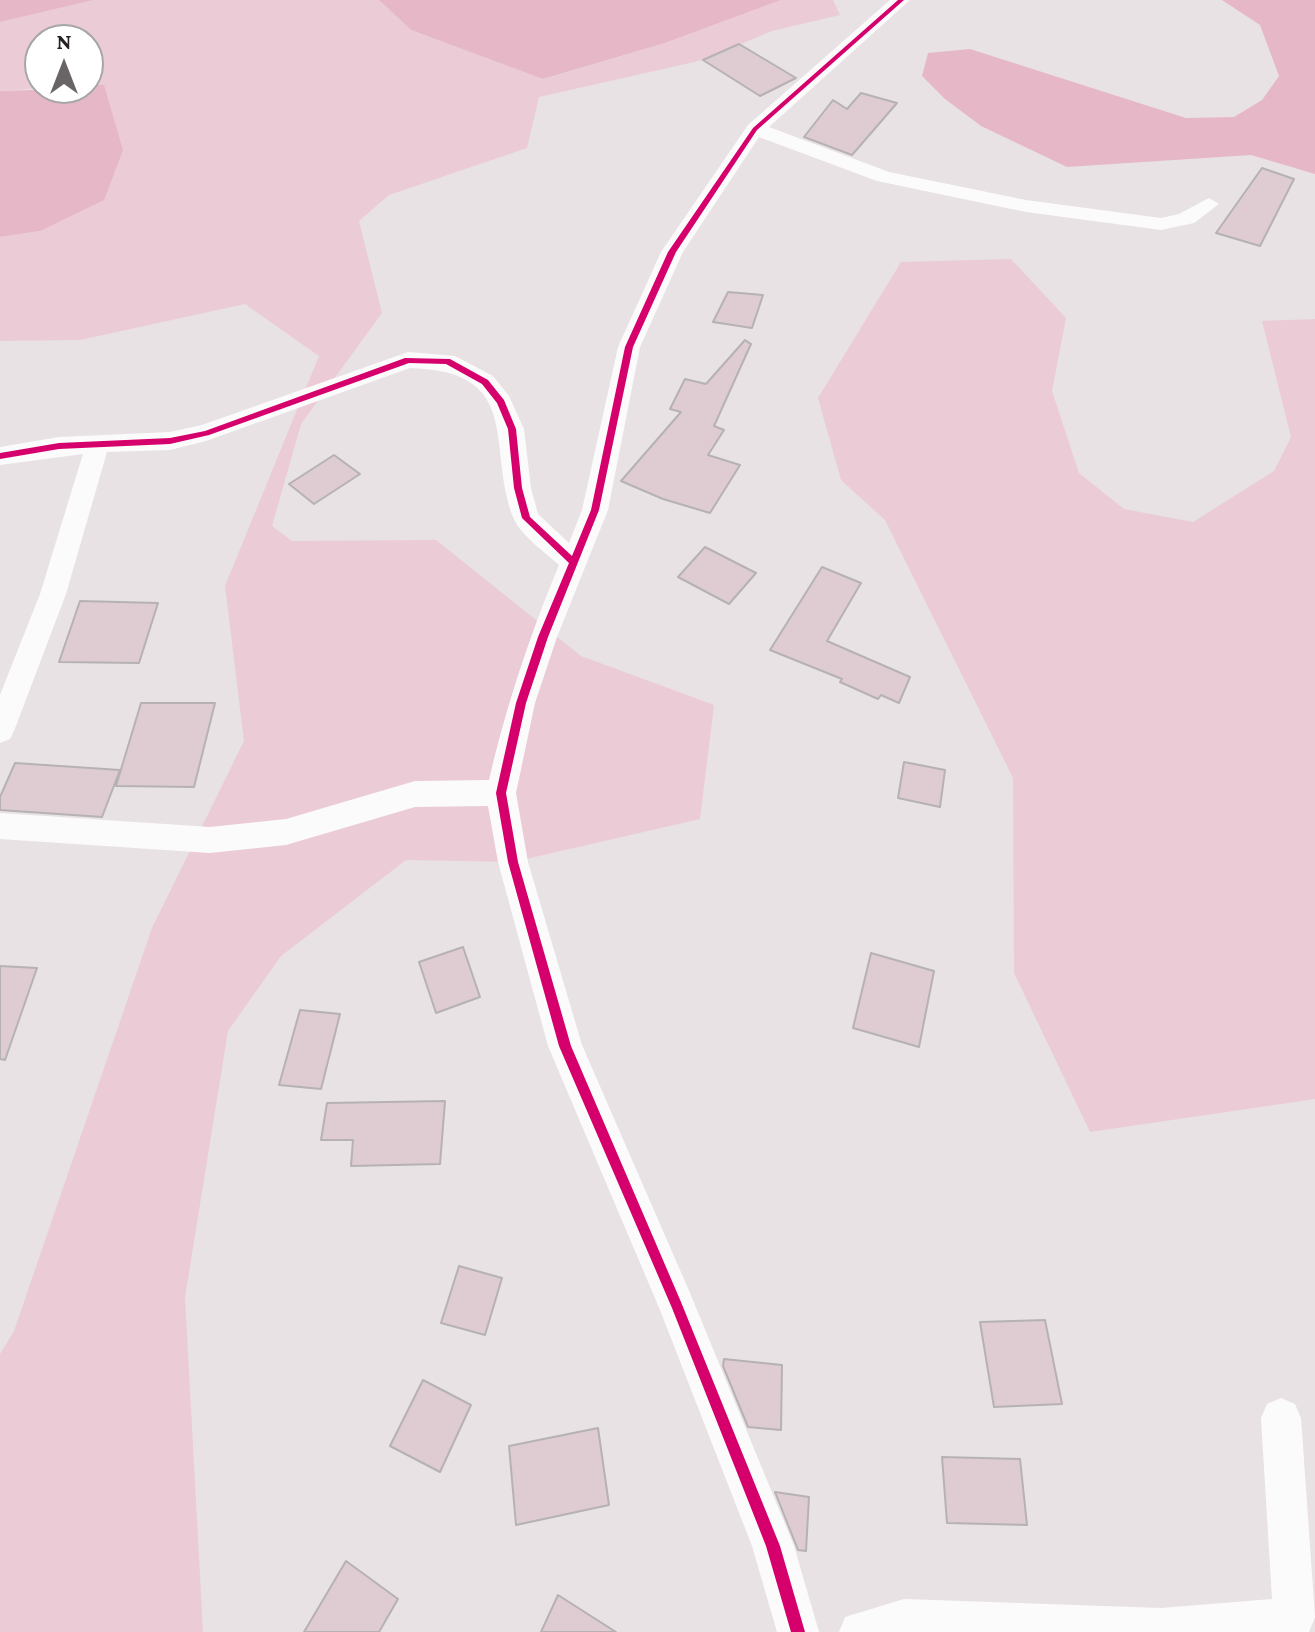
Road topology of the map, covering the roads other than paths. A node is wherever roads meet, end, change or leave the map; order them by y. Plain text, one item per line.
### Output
1 (901, 0) edge
2 (755, 129) junction
3 (1209, 204) dead end
4 (98, 443) junction
5 (0, 456) edge
6 (573, 562) junction
7 (0, 731) edge
8 (501, 793) junction
9 (0, 826) edge
10 (1281, 1418) dead end
11 (798, 1632) edge
12 (860, 1632) edge

1 - 2 street
2 - 3 street
2 - 6 street
4 - 5 street
4 - 6 street
4 - 7 street
6 - 8 street
8 - 9 street
8 - 11 street
10 - 12 street

